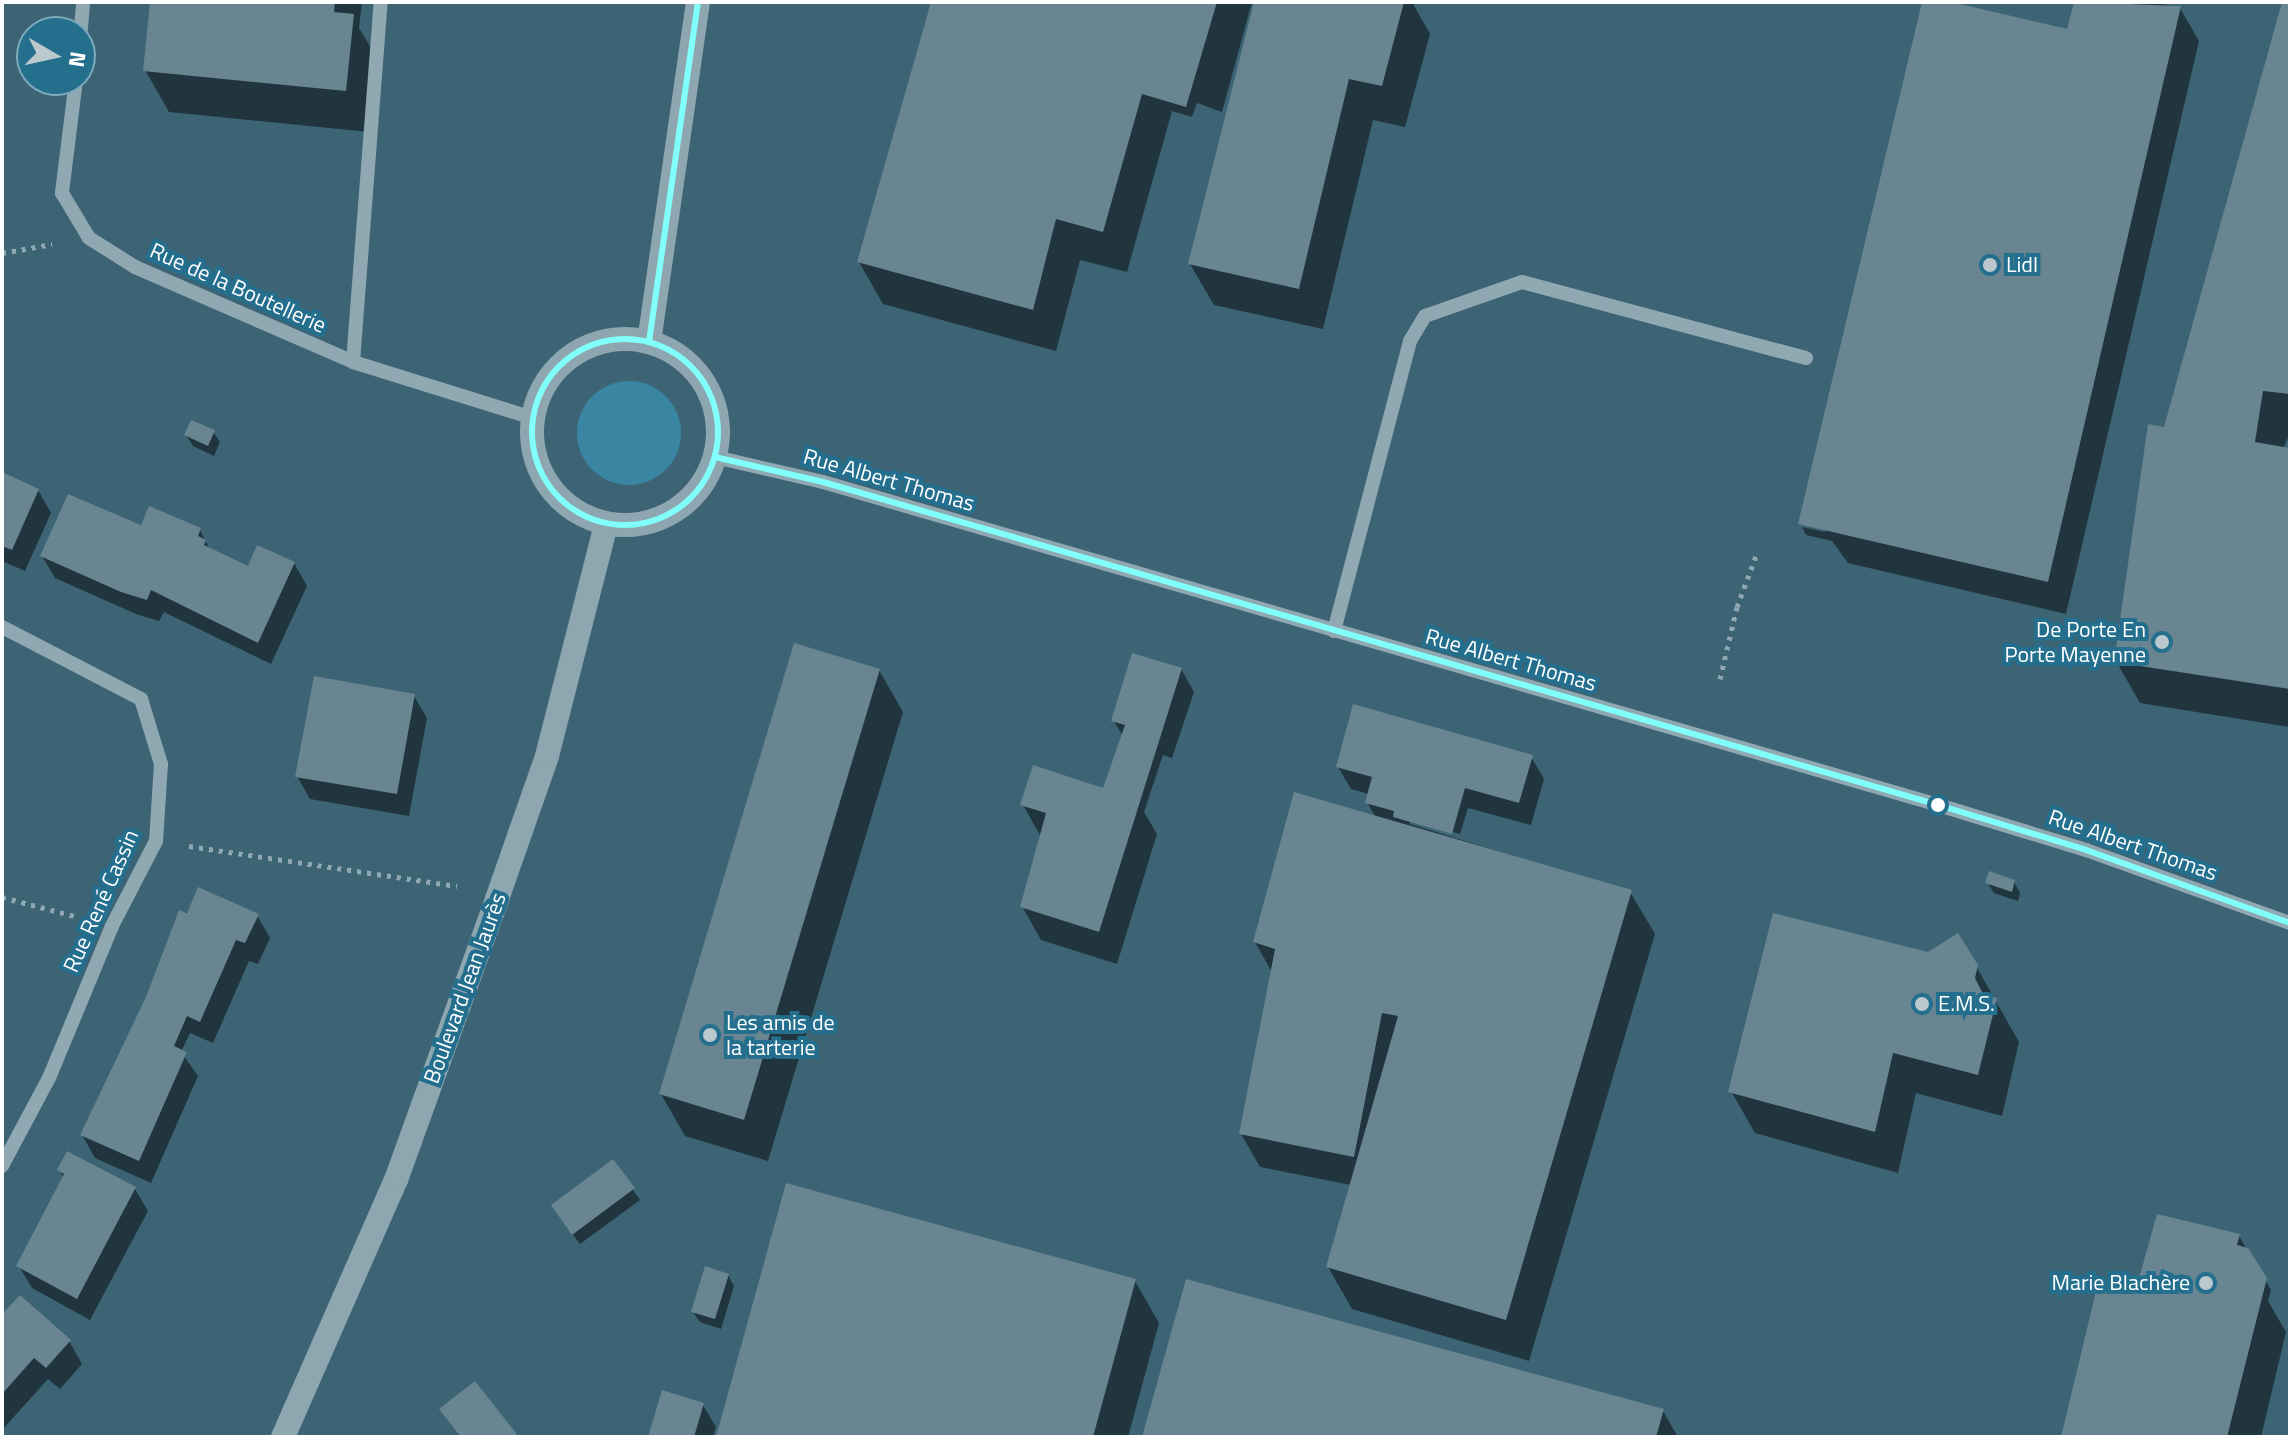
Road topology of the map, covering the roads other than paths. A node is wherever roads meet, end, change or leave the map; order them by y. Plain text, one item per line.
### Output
1 (381, 2) edge
2 (698, 2) edge
3 (74, 96) edge
4 (649, 342) junction
5 (1806, 358) dead end
6 (353, 362) junction
7 (533, 418) junction
8 (715, 457) junction
9 (606, 524) junction
10 (2, 627) edge
11 (1334, 631) junction
12 (2290, 923) edge
13 (2, 1166) edge
14 (283, 1437) edge

1 - 6 street
2 - 4 main road
3 - 6 street, Rue de la Boutellerie
4 - 7 main road
4 - 8 main road
5 - 11 street
6 - 7 street, Rue de la Boutellerie
7 - 9 main road
8 - 9 main road
8 - 11 street, Rue Albert Thomas
9 - 14 main road, Boulevard Jean Jaurès
10 - 13 street, Rue René Cassin
11 - 12 street, Rue Albert Thomas

